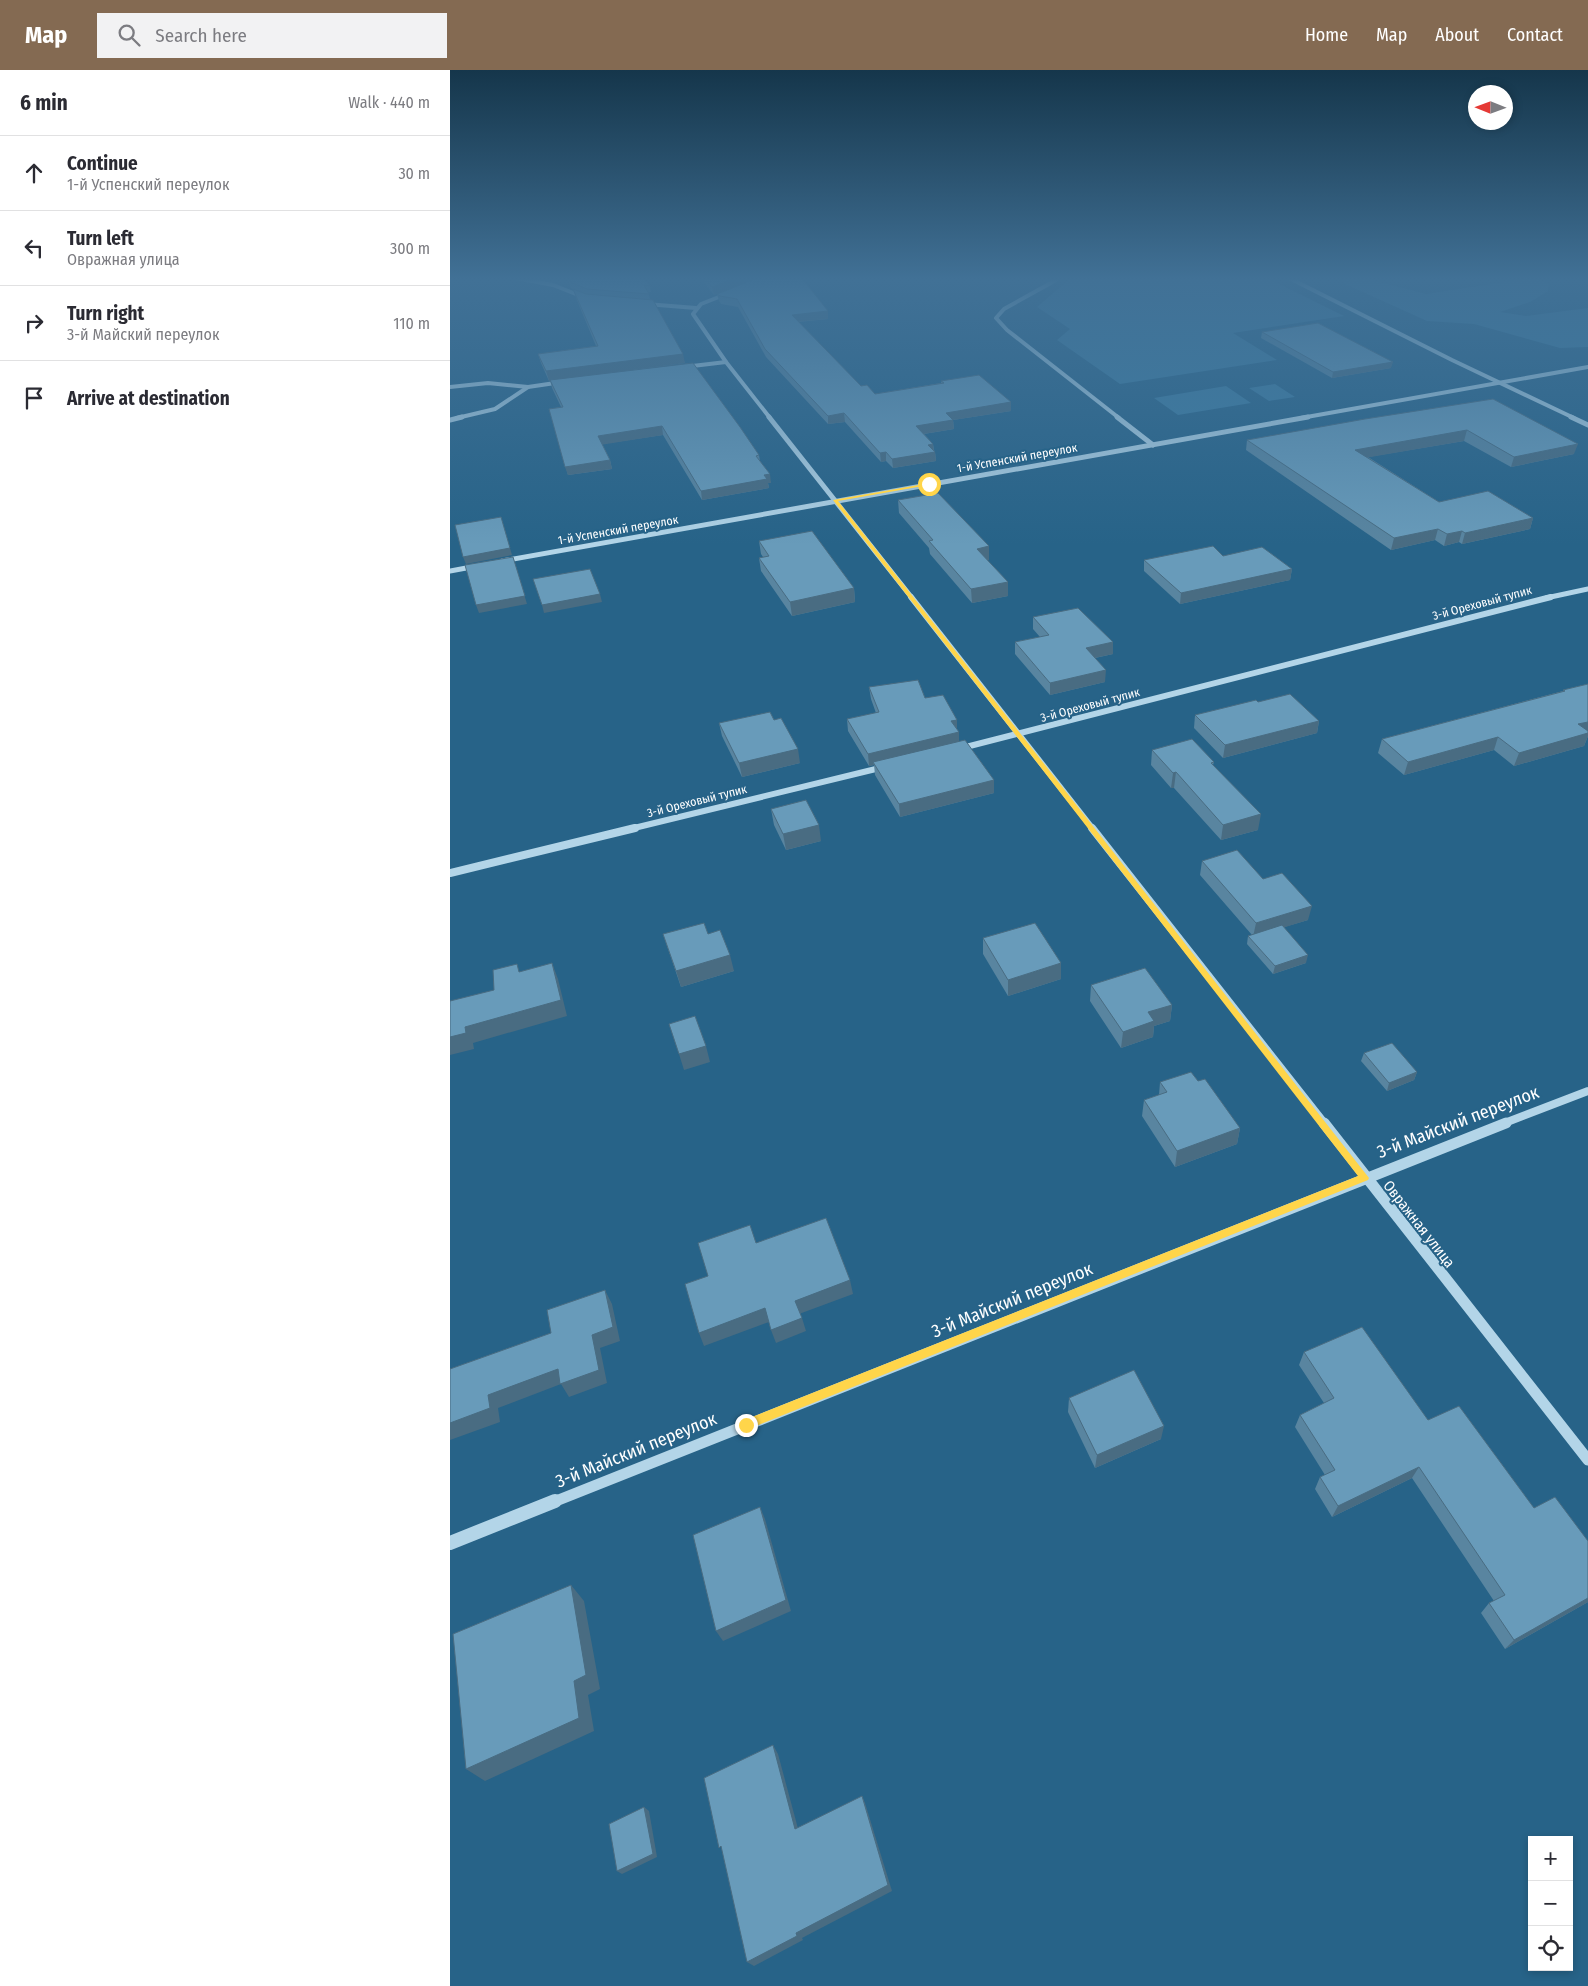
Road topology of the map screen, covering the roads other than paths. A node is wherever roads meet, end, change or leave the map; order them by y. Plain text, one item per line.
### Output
1 (689, 366) edge
2 (729, 366) edge
3 (1054, 366) edge
4 (1467, 366) edge
5 (1588, 367) edge
6 (676, 368) edge
7 (568, 382) edge
8 (1498, 382) junction
9 (450, 387) edge
10 (528, 387) junction
11 (450, 420) edge
12 (1588, 425) edge
13 (1154, 444) junction
14 (835, 500) junction
15 (498, 562) edge
16 (479, 565) edge
17 (450, 571) edge
18 (1588, 589) edge
19 (1019, 734) junction
20 (952, 751) edge
21 (893, 765) edge
22 (450, 873) edge
23 (1588, 1091) edge
24 (1365, 1178) junction
25 (1588, 1460) edge
26 (450, 1544) edge

1 - 6 street
2 - 14 street, Овражная улица
3 - 13 street
4 - 8 street
5 - 8 street, 1-й Успенский переулок
7 - 10 street
8 - 12 street
8 - 13 street, 1-й Успенский переулок
9 - 10 street
10 - 11 street
13 - 14 street, 1-й Успенский переулок
14 - 15 street, 1-й Успенский переулок
14 - 19 street, Овражная улица
16 - 17 street
18 - 19 street, 3-й Ореховый тупик
19 - 20 street, 3-й Ореховый тупик
19 - 24 street, Овражная улица
21 - 22 street, 3-й Ореховый тупик
23 - 24 street, 3-й Майский переулок
24 - 25 street, Овражная улица
24 - 26 street, 3-й Майский переулок

